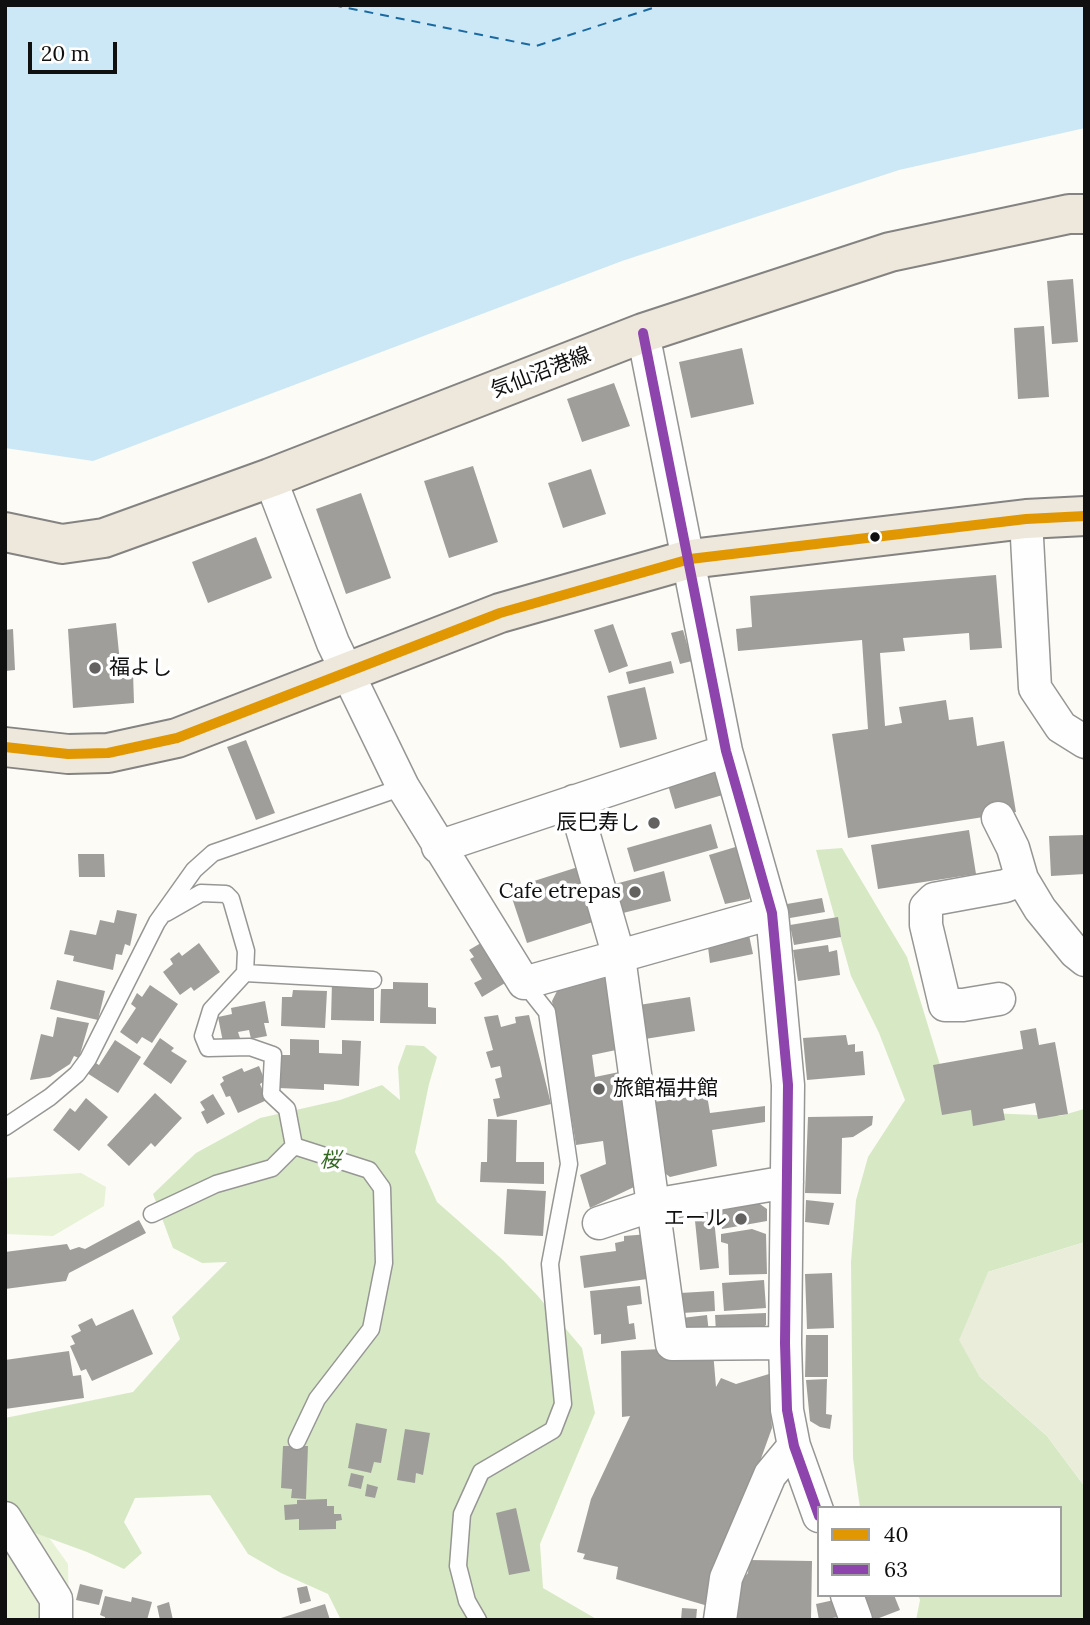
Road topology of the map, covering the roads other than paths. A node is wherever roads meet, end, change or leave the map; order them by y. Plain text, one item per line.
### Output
1 (1085, 214) edge
2 (643, 333) junction
3 (270, 478) junction
4 (1085, 516) edge
5 (1026, 519) junction
6 (5, 532) edge
7 (690, 559) junction
8 (345, 672) junction
9 (1085, 742) edge
10 (5, 747) edge
11 (726, 751) junction
12 (403, 787) junction
13 (574, 802) junction
14 (998, 818) dead end
15 (438, 846) junction
16 (1022, 879) junction
17 (772, 913) junction
18 (161, 915) junction
19 (619, 957) junction
20 (1085, 960) edge
21 (246, 973) junction
22 (373, 980) dead end
23 (524, 983) junction
24 (999, 999) dead end
25 (5, 1127) edge
26 (294, 1146) junction
27 (787, 1182) junction
28 (653, 1205) junction
29 (152, 1214) dead end
30 (599, 1223) dead end
31 (785, 1343) junction
32 (297, 1441) dead end
33 (794, 1446) junction
34 (817, 1510) edge
35 (5, 1518) edge
36 (848, 1597) edge
37 (56, 1620) edge
38 (478, 1620) edge
39 (720, 1620) edge
40 (856, 1620) edge

1 - 2 main road, 気仙沼港線
2 - 3 main road, 気仙沼港線
2 - 7 street
3 - 6 main road, 気仙沼港線
3 - 8 street
4 - 5 main road
5 - 7 main road
5 - 9 street
7 - 8 main road
7 - 11 street
8 - 10 main road
8 - 12 street
11 - 13 street
11 - 17 street
12 - 15 street
12 - 18 lane
13 - 15 street
13 - 19 street
14 - 16 street
15 - 23 street
16 - 20 street
16 - 24 street
17 - 19 street
17 - 27 street
18 - 21 lane
18 - 25 lane
19 - 23 street
19 - 28 street
21 - 22 lane
21 - 26 lane
23 - 38 lane
26 - 29 lane
26 - 32 lane
27 - 28 street
27 - 31 street
28 - 30 street
28 - 31 street
31 - 33 street
33 - 34 street
33 - 39 street
35 - 37 street
36 - 40 street

